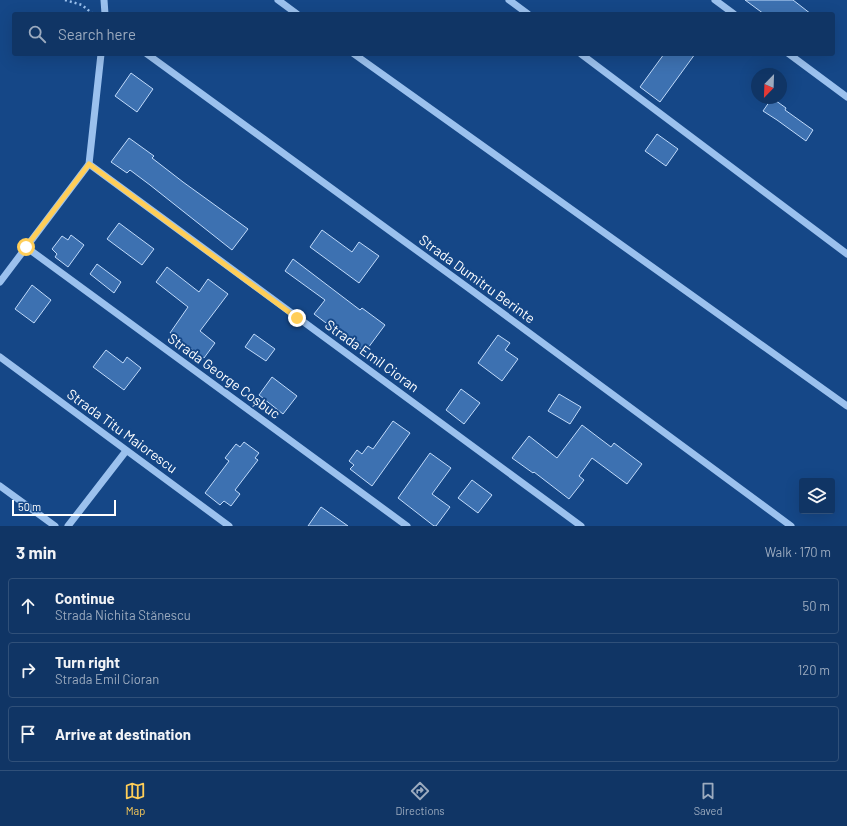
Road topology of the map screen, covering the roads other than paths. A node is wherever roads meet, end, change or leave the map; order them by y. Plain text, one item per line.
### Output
1 (104, 0) edge
2 (278, 0) edge
3 (509, 0) edge
4 (715, 0) edge
5 (105, 12) edge
6 (295, 12) edge
7 (525, 12) edge
8 (731, 12) edge
9 (101, 56) edge
10 (150, 56) edge
11 (357, 56) edge
12 (584, 56) edge
13 (792, 56) edge
14 (847, 96) edge
15 (89, 164) junction
16 (26, 247) junction
17 (847, 254) edge
18 (0, 282) edge
19 (0, 357) edge
20 (847, 406) edge
21 (126, 451) junction
22 (0, 486) edge
23 (55, 526) edge
24 (68, 526) edge
25 (229, 526) edge
26 (407, 526) edge
27 (581, 526) edge
28 (791, 526) edge

1 - 5 street
2 - 6 street
3 - 7 street
4 - 8 street
9 - 15 street
10 - 28 street, Strada Dumitru Berinte
11 - 20 street
12 - 17 street
13 - 14 street
15 - 16 street
15 - 27 street, Strada Emil Cioran
16 - 18 street
16 - 26 street, Strada George Coșbuc
19 - 21 street, Strada Titu Maiorescu
21 - 24 street
21 - 25 street, Strada Titu Maiorescu
22 - 23 street

